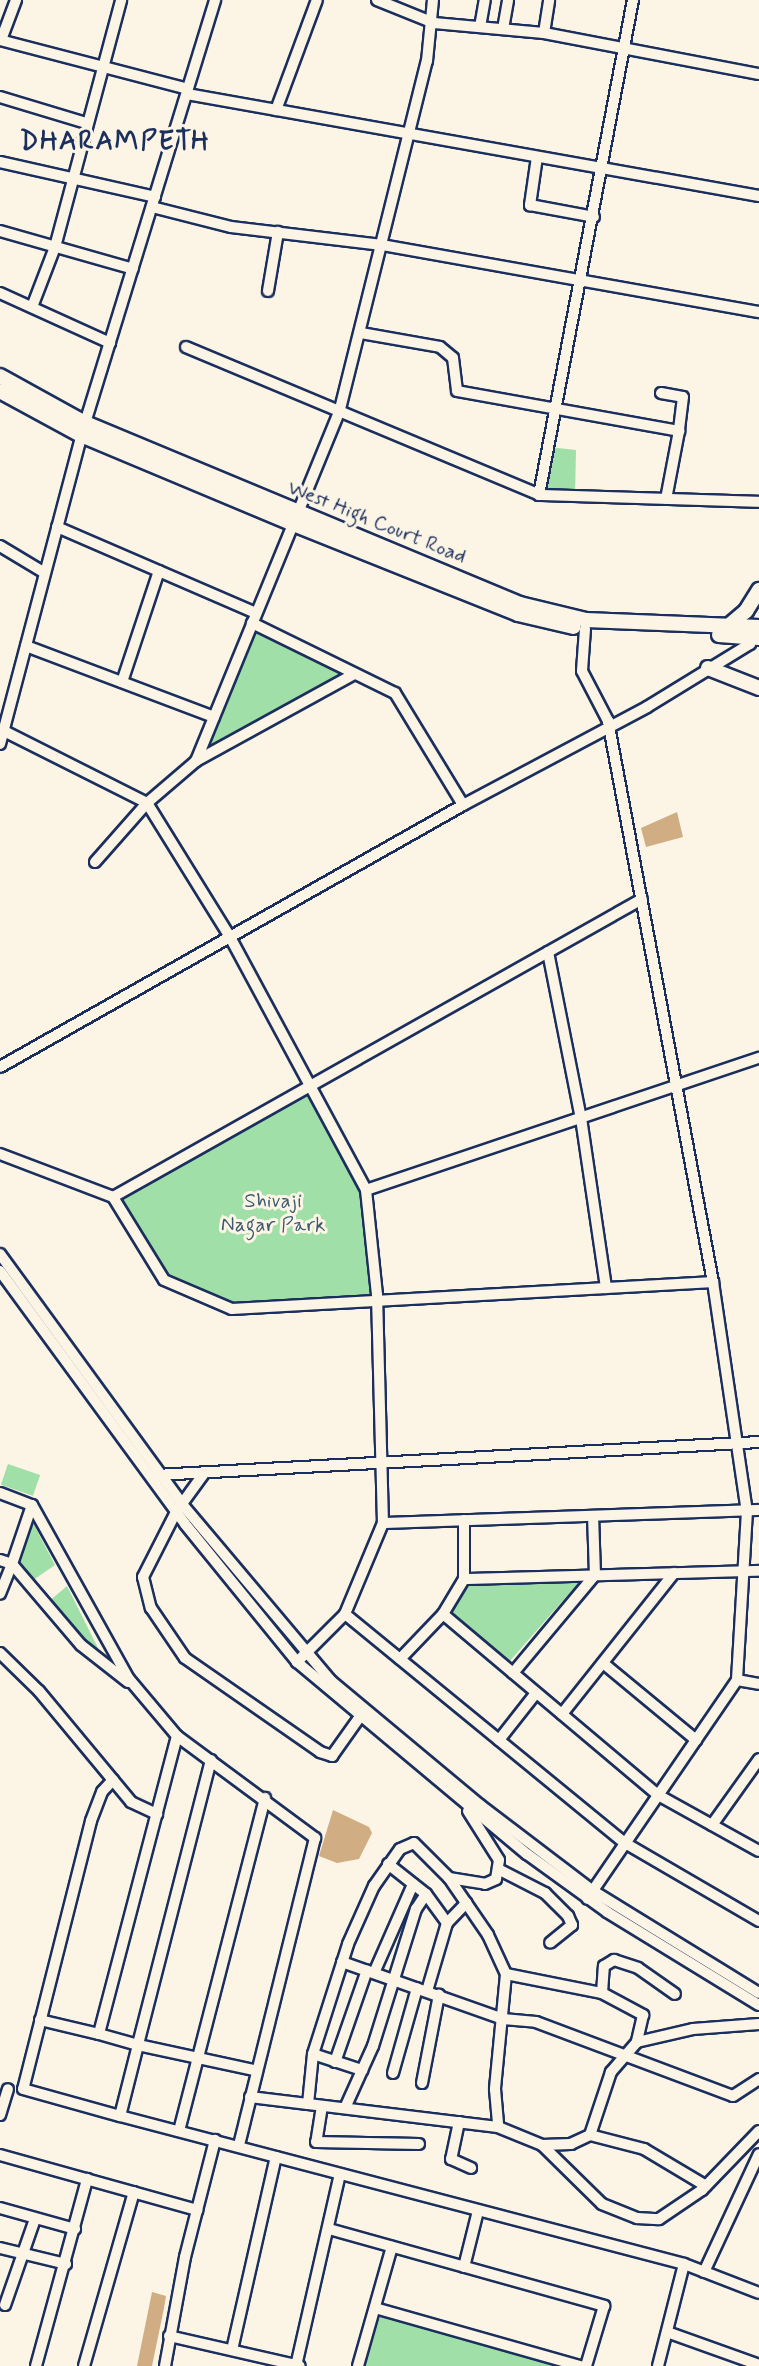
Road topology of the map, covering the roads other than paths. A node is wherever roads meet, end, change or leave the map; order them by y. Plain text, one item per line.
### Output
1 (16, 0) edge
2 (121, 0) edge
3 (215, 0) edge
4 (317, 0) edge
5 (376, 0) edge
6 (434, 0) edge
7 (485, 0) edge
8 (508, 0) edge
9 (549, 0) edge
10 (633, 0) edge
11 (434, 23) junction
12 (480, 27) junction
13 (503, 29) junction
14 (544, 33) junction
15 (1, 40) edge
16 (625, 47) junction
17 (101, 69) junction
18 (759, 74) edge
19 (187, 92) junction
20 (0, 97) edge
21 (276, 110) junction
22 (86, 123) junction
23 (408, 135) junction
24 (537, 157) junction
25 (0, 162) edge
26 (604, 168) junction
27 (71, 178) junction
28 (759, 196) edge
29 (154, 202) junction
30 (594, 217) junction
31 (0, 231) edge
32 (278, 232) junction
33 (382, 244) junction
34 (55, 247) junction
35 (133, 269) junction
36 (582, 278) junction
37 (268, 291) dead end
38 (0, 293) edge
39 (32, 307) junction
40 (759, 312) edge
41 (361, 333) junction
42 (110, 343) junction
43 (186, 347) dead end
44 (0, 376) edge
45 (0, 391) edge
46 (661, 393) dead end
47 (556, 408) junction
48 (339, 413) junction
49 (83, 429) junction
50 (679, 431) junction
51 (539, 495) junction
52 (666, 499) junction
53 (759, 502) edge
54 (294, 517) junction
55 (57, 527) junction
56 (0, 546) edge
57 (159, 571) junction
58 (45, 573) junction
59 (759, 590) edge
60 (254, 618) junction
61 (727, 627) junction
62 (585, 629) junction
63 (755, 632) edge
64 (26, 646) junction
65 (708, 668) junction
66 (354, 674) junction
67 (122, 682) junction
68 (759, 688) edge
69 (3, 716) edge
70 (214, 717) junction
71 (609, 725) junction
72 (4, 731) junction
73 (0, 744) edge
74 (196, 761) junction
75 (147, 804) junction
76 (463, 805) junction
77 (95, 862) dead end
78 (642, 899) junction
79 (231, 938) junction
80 (548, 952) junction
81 (759, 1058) edge
82 (0, 1067) edge
83 (678, 1085) junction
84 (310, 1086) junction
85 (581, 1118) junction
86 (0, 1154) edge
87 (366, 1190) junction
88 (113, 1197) junction
89 (0, 1254) edge
90 (0, 1271) edge
91 (713, 1282) junction
92 (606, 1288) junction
93 (377, 1301) junction
94 (759, 1442) edge
95 (737, 1443) junction
96 (378, 1464) junction
97 (205, 1473) junction
98 (155, 1476) junction
99 (0, 1493) edge
100 (32, 1505) junction
101 (179, 1508) junction
102 (759, 1510) edge
103 (747, 1511) junction
104 (593, 1516) junction
105 (464, 1520) junction
106 (383, 1523) junction
107 (0, 1560) edge
108 (12, 1564) junction
109 (743, 1571) junction
110 (759, 1571) edge
111 (674, 1573) junction
112 (595, 1575) junction
113 (464, 1579) junction
114 (0, 1594) edge
115 (345, 1614) junction
116 (443, 1614) junction
117 (0, 1653) edge
118 (300, 1658) junction
119 (400, 1659) junction
120 (603, 1663) junction
121 (513, 1673) junction
122 (737, 1680) junction
123 (759, 1684) edge
124 (536, 1693) junction
125 (143, 1696) junction
126 (562, 1714) junction
127 (359, 1718) junction
128 (177, 1736) junction
129 (499, 1740) junction
130 (696, 1740) junction
131 (759, 1759) edge
132 (211, 1760) junction
133 (113, 1780) junction
134 (658, 1795) junction
135 (265, 1797) junction
136 (467, 1808) junction
137 (157, 1814) junction
138 (712, 1825) junction
139 (625, 1843) junction
140 (759, 1851) edge
141 (388, 1864) junction
142 (500, 1870) junction
143 (449, 1878) junction
144 (413, 1884) junction
145 (426, 1894) junction
146 (590, 1895) junction
147 (466, 1903) junction
148 (759, 1908) edge
149 (756, 1920) edge
150 (447, 1923) junction
151 (550, 1943) dead end
152 (342, 1962) junction
153 (371, 1972) junction
154 (506, 1974) junction
155 (394, 1980) junction
156 (422, 1989) junction
157 (602, 1993) junction
158 (759, 1993) edge
159 (675, 1994) dead end
160 (439, 1995) junction
161 (759, 2005) edge
162 (503, 2019) junction
163 (40, 2020) junction
164 (759, 2024) edge
165 (99, 2034) junction
166 (637, 2042) junction
167 (138, 2045) junction
168 (313, 2054) junction
169 (624, 2057) junction
170 (199, 2058) junction
171 (335, 2062) junction
172 (254, 2070) junction
173 (362, 2070) junction
174 (393, 2073) dead end
175 (759, 2079) edge
176 (422, 2083) dead end
177 (4, 2087) edge
178 (22, 2089) junction
179 (250, 2097) junction
180 (308, 2104) junction
181 (322, 2106) junction
182 (345, 2108) junction
183 (0, 2115) edge
184 (120, 2116) junction
185 (459, 2122) junction
186 (498, 2127) junction
187 (179, 2131) junction
188 (759, 2131) edge
189 (590, 2134) junction
190 (215, 2140) junction
191 (419, 2144) dead end
192 (239, 2145) junction
193 (542, 2145) junction
194 (759, 2154) edge
195 (0, 2155) edge
196 (276, 2157) junction
197 (471, 2168) dead end
198 (340, 2174) junction
199 (87, 2179) junction
200 (706, 2186) junction
201 (134, 2192) junction
202 (0, 2208) edge
203 (197, 2210) junction
204 (478, 2211) junction
205 (35, 2219) junction
206 (75, 2229) junction
207 (329, 2229) junction
208 (392, 2247) junction
209 (0, 2248) edge
210 (23, 2253) junction
211 (66, 2264) junction
212 (684, 2265) junction
213 (464, 2267) junction
214 (704, 2272) junction
215 (759, 2293) edge
216 (5, 2305) dead end
217 (375, 2308) junction
218 (667, 2332) junction
219 (169, 2336) junction
220 (232, 2350) junction
221 (759, 2365) edge
222 (36, 2366) edge
223 (84, 2366) edge
224 (165, 2366) edge
225 (297, 2366) edge
226 (358, 2366) edge
227 (580, 2366) edge
228 (586, 2366) edge
229 (658, 2366) edge

1 - 15 street
2 - 17 street
3 - 19 street
4 - 21 street
5 - 11 street
6 - 11 street
7 - 12 street
8 - 13 street
9 - 14 street
10 - 16 street
11 - 12 street
11 - 23 street
12 - 13 street
13 - 14 street
14 - 16 street
15 - 17 street
16 - 18 street
16 - 26 street
17 - 19 street
17 - 22 street
19 - 21 street
19 - 29 street
20 - 22 street
21 - 23 street
22 - 27 street
23 - 24 street
23 - 33 street
24 - 26 street
24 - 30 street
25 - 27 street
26 - 28 street
26 - 30 street
27 - 29 street
27 - 34 street
29 - 32 street
29 - 35 street
30 - 36 street
31 - 34 street
32 - 33 street
32 - 37 street
33 - 36 street
33 - 41 street
34 - 35 street
34 - 39 street
35 - 42 street
36 - 40 street
36 - 47 street
38 - 39 street
39 - 42 street
41 - 47 street
41 - 48 street
42 - 49 street
43 - 48 street
44 - 49 main road, West High Court Road
45 - 49 main road, West High Court Road
46 - 50 street
47 - 50 street
47 - 51 street
48 - 51 street
48 - 54 street
49 - 54 main road, West High Court Road
49 - 55 street
50 - 52 street
51 - 52 street
52 - 53 street
54 - 60 street
54 - 61 main road, West High Court Road
54 - 62 main road, West High Court Road
55 - 57 street
55 - 58 street
56 - 58 street
57 - 60 street
57 - 67 street
58 - 64 street
59 - 61 main road
60 - 66 street
60 - 70 street
61 - 63 main road, West High Court Road
62 - 63 main road, West High Court Road
62 - 71 street
63 - 65 street
64 - 67 street
64 - 69 street
65 - 68 main road
65 - 71 street
66 - 74 street
66 - 76 street
67 - 70 street
69 - 72 street
70 - 74 street
71 - 76 street
71 - 78 street
72 - 73 street
72 - 75 street
74 - 75 street
75 - 77 street
75 - 79 street
76 - 79 street
78 - 80 street
78 - 83 street
79 - 82 street
79 - 84 street
80 - 84 street
80 - 85 street
81 - 83 street
83 - 85 street
83 - 91 street
84 - 87 street
84 - 88 street
85 - 87 street
85 - 92 street
86 - 88 street
87 - 93 street
88 - 93 street
89 - 98 street
90 - 98 street
91 - 92 street
91 - 95 street
92 - 93 street
93 - 96 street
94 - 95 street
95 - 96 street
95 - 103 street
96 - 97 street
96 - 106 street
97 - 98 street
97 - 101 street
98 - 101 street
99 - 100 street
100 - 108 street
100 - 125 street
101 - 118 street
101 - 127 street
102 - 103 street
103 - 104 street
103 - 109 street
104 - 105 street
104 - 112 street
105 - 106 street
105 - 113 street
106 - 115 street
107 - 108 street
108 - 114 street
108 - 125 street
109 - 110 street
109 - 111 street
109 - 122 street
111 - 112 street
111 - 120 street
112 - 113 street
112 - 121 street
113 - 116 street
115 - 118 street
115 - 119 street
116 - 119 street
116 - 121 street
117 - 133 street
118 - 127 street
118 - 146 street
119 - 129 street
120 - 126 street
120 - 130 street
121 - 124 street
122 - 123 street
122 - 130 street
124 - 126 street
124 - 129 street
125 - 128 street
126 - 134 street
127 - 136 street
128 - 132 street
128 - 137 street
129 - 139 street
130 - 134 street
131 - 138 street
132 - 135 street
132 - 167 street
133 - 137 street
133 - 163 street
134 - 138 street
134 - 139 street
135 - 170 street
135 - 172 street
136 - 142 street
136 - 146 street
137 - 165 street
138 - 140 street
139 - 146 street
139 - 149 street
141 - 143 street
141 - 144 street
141 - 152 street
142 - 143 street
142 - 151 street
143 - 147 street
144 - 145 street
144 - 153 street
145 - 150 street
145 - 155 street
146 - 158 street
146 - 161 street
147 - 150 street
147 - 154 street
148 - 149 street
150 - 156 street
152 - 153 street
152 - 168 street
153 - 155 street
153 - 171 street
154 - 157 street
154 - 162 street
155 - 156 street
155 - 173 street
156 - 160 street
156 - 174 street
157 - 159 street
157 - 166 street
160 - 162 street
160 - 176 street
162 - 169 street
162 - 186 street
163 - 165 street
163 - 178 street
164 - 166 street
165 - 167 street
166 - 169 street
167 - 170 street
167 - 184 street
168 - 171 street
168 - 180 street
169 - 175 street
169 - 189 street
170 - 172 street
170 - 187 street
171 - 173 street
172 - 179 street
173 - 182 street
177 - 178 street
177 - 183 street
178 - 184 street
179 - 180 street
179 - 192 street
180 - 181 street
181 - 182 street
181 - 191 street
182 - 185 street
184 - 187 street
185 - 186 street
185 - 197 street
186 - 193 street
187 - 190 street
188 - 200 street
189 - 193 street
189 - 200 street
190 - 192 street
190 - 203 street
192 - 196 street
193 - 200 street
194 - 214 street
195 - 199 street
196 - 198 street
196 - 220 street
198 - 204 street
198 - 207 street
199 - 201 street
199 - 206 street
201 - 203 street
201 - 223 street
202 - 205 street
203 - 219 street
204 - 212 street
204 - 213 street
205 - 206 street
205 - 210 street
206 - 211 street
207 - 208 street
207 - 225 street
208 - 213 street
208 - 217 street
209 - 210 street
210 - 211 street
210 - 216 street
211 - 222 street
212 - 214 street
212 - 218 street
213 - 228 street
214 - 215 street
217 - 226 street
217 - 227 street
218 - 221 street
218 - 229 street
219 - 220 street
219 - 224 street
220 - 225 street

